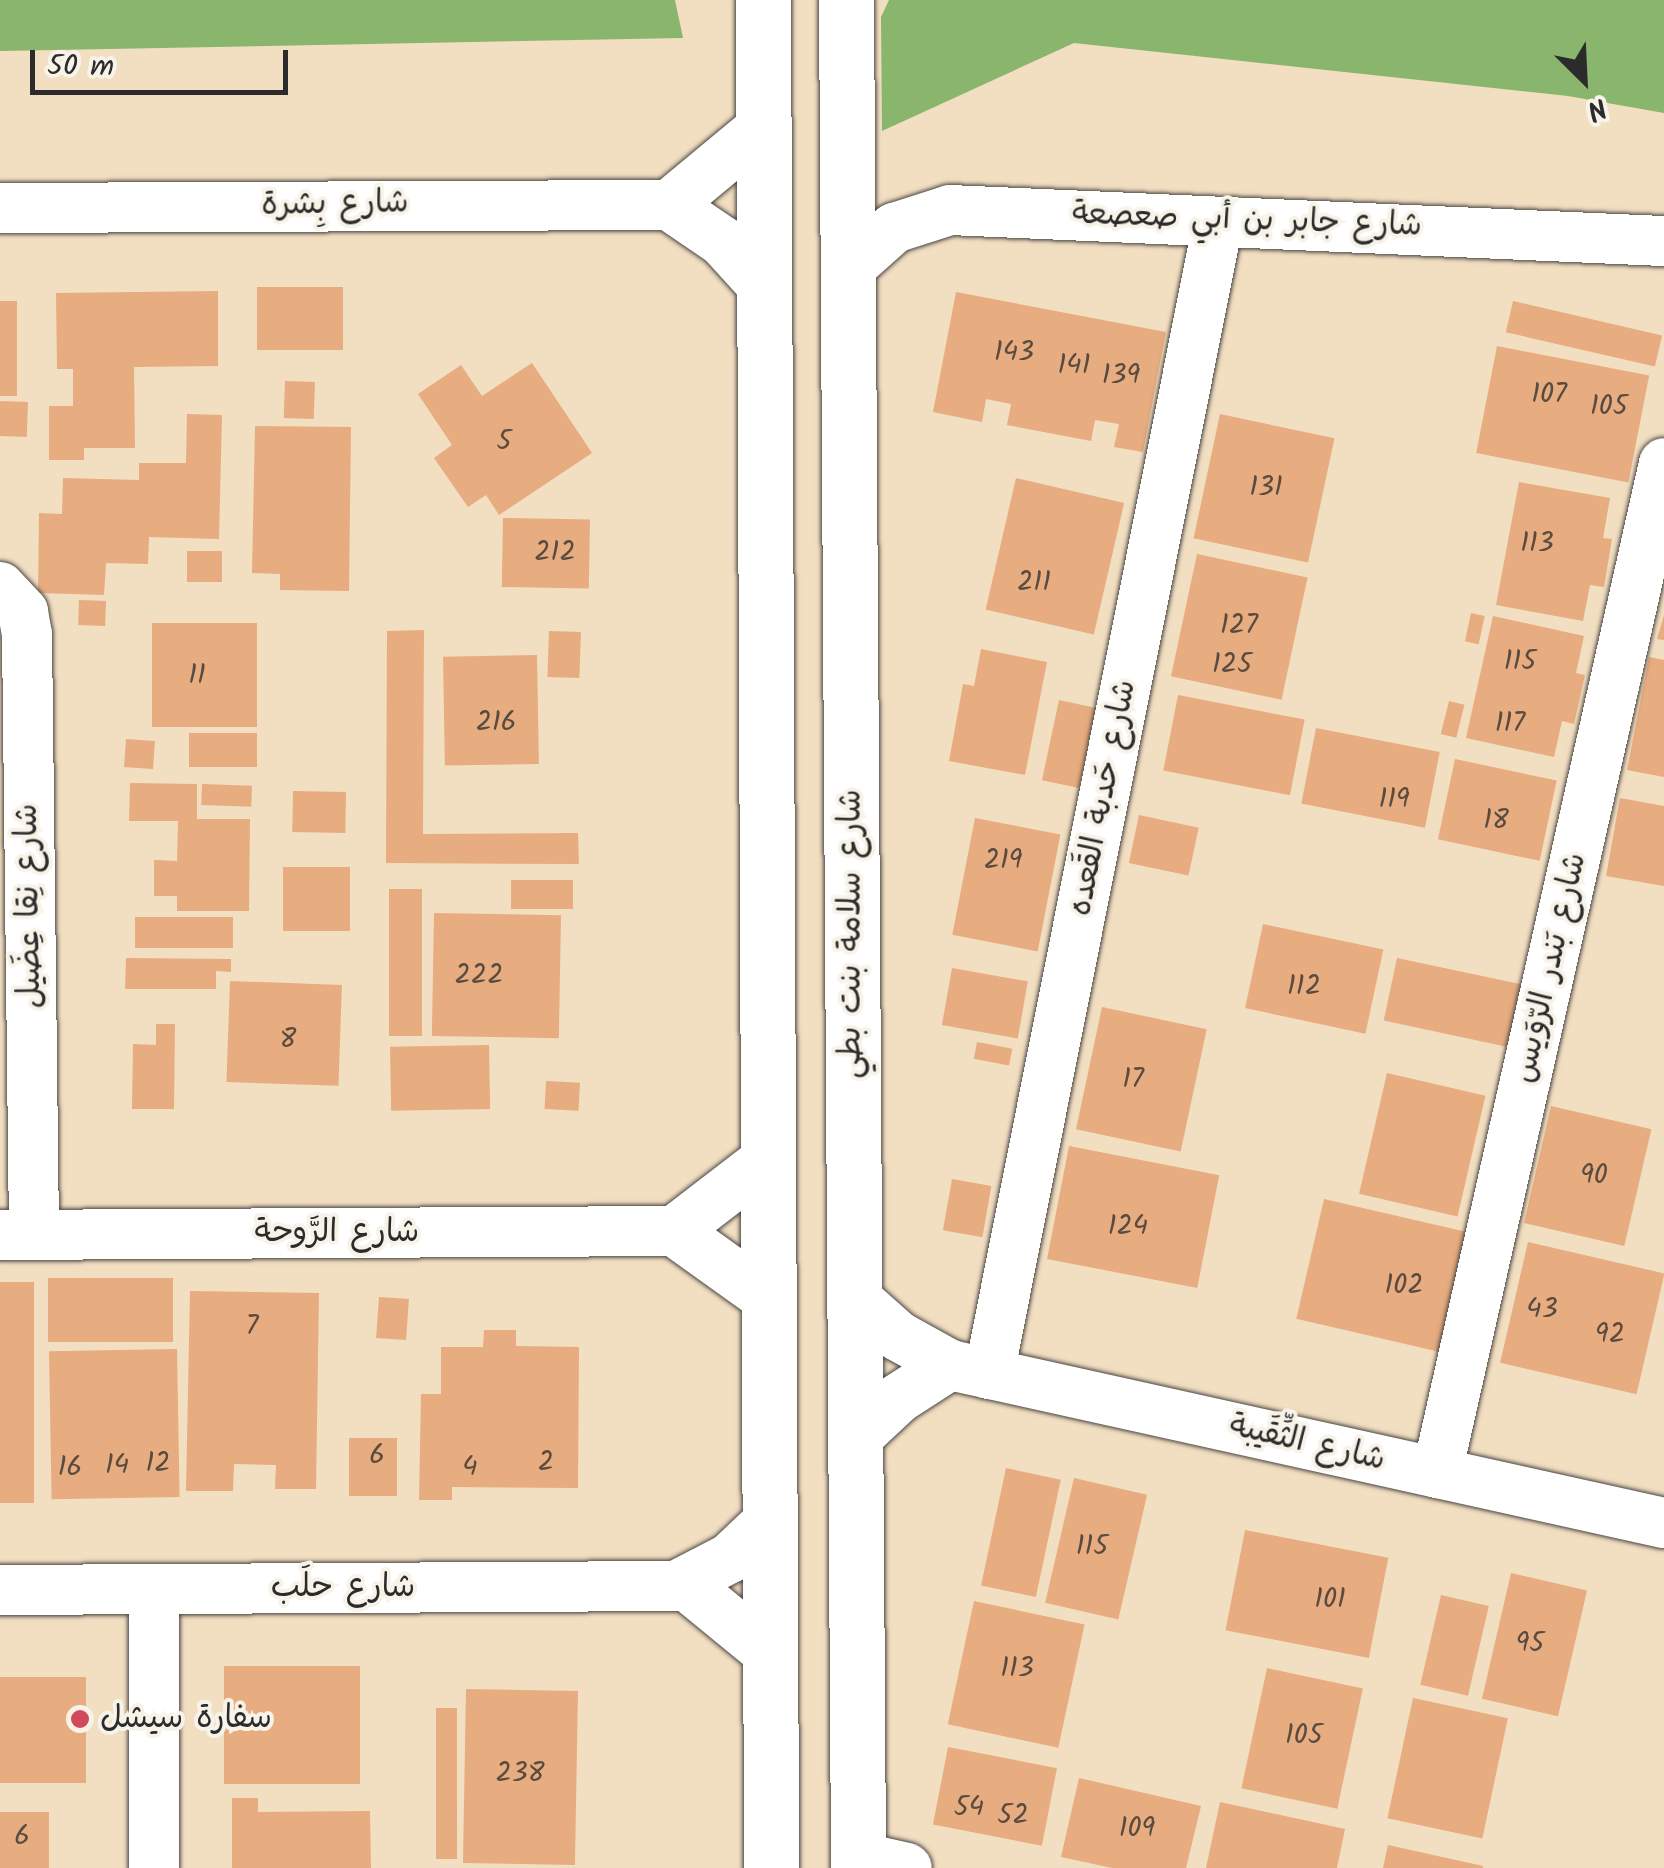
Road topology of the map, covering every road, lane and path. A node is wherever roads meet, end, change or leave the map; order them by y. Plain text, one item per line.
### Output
1 (738, 0) edge
2 (846, 0) edge
3 (870, 0) edge
4 (763, 25) edge
5 (846, 66) junction
6 (764, 126) junction
7 (670, 204) junction
8 (0, 208) edge
9 (1218, 223) junction
10 (1664, 240) edge
11 (848, 269) junction
12 (764, 287) junction
13 (1664, 463) edge
14 (0, 587) edge
15 (768, 1159) junction
16 (674, 1230) junction
17 (17, 1235) edge
18 (854, 1296) junction
19 (769, 1299) junction
20 (970, 1369) junction
21 (855, 1439) junction
22 (1437, 1473) junction
23 (768, 1522) junction
24 (1664, 1522) edge
25 (686, 1585) junction
26 (0, 1590) edge
27 (154, 1590) junction
28 (770, 1654) junction
29 (874, 1864) edge
30 (154, 1868) edge
31 (771, 1868) edge

1 - 4 main road
2 - 5 main road, شارع سلامة بنت بطي
3 - 5 main road
4 - 6 main road
5 - 11 main road, شارع سلامة بنت بطي
6 - 7 street
6 - 12 main road
7 - 8 street, شارع بِشرة
7 - 12 street
9 - 10 street, شارع جابر بن أبي صعصعة
9 - 11 street, شارع جابر بن أبي صعصعة
9 - 20 street, شارع حَدبة القَعده
11 - 18 main road, شارع سلامة بنت بطي
12 - 15 main road
13 - 22 street, شارع بَندر الرّوَيس
14 - 17 street, شارع نِقا عِضَيل
15 - 16 street
15 - 19 main road
16 - 17 street, شارع الرَّوحة
16 - 19 street
18 - 20 street, شارع الثِّقَيبة
18 - 21 main road, شارع سلامة بنت بطي
19 - 23 main road
20 - 21 street
20 - 22 street, شارع الثِّقَيبة
21 - 29 main road, شارع سلامة بنت بطي
22 - 24 street, شارع الثِّقَيبة
23 - 25 street
23 - 28 main road
25 - 27 street, شارع حلَب
25 - 28 street
26 - 27 street, شارع حلَب
27 - 30 street
28 - 31 main road

